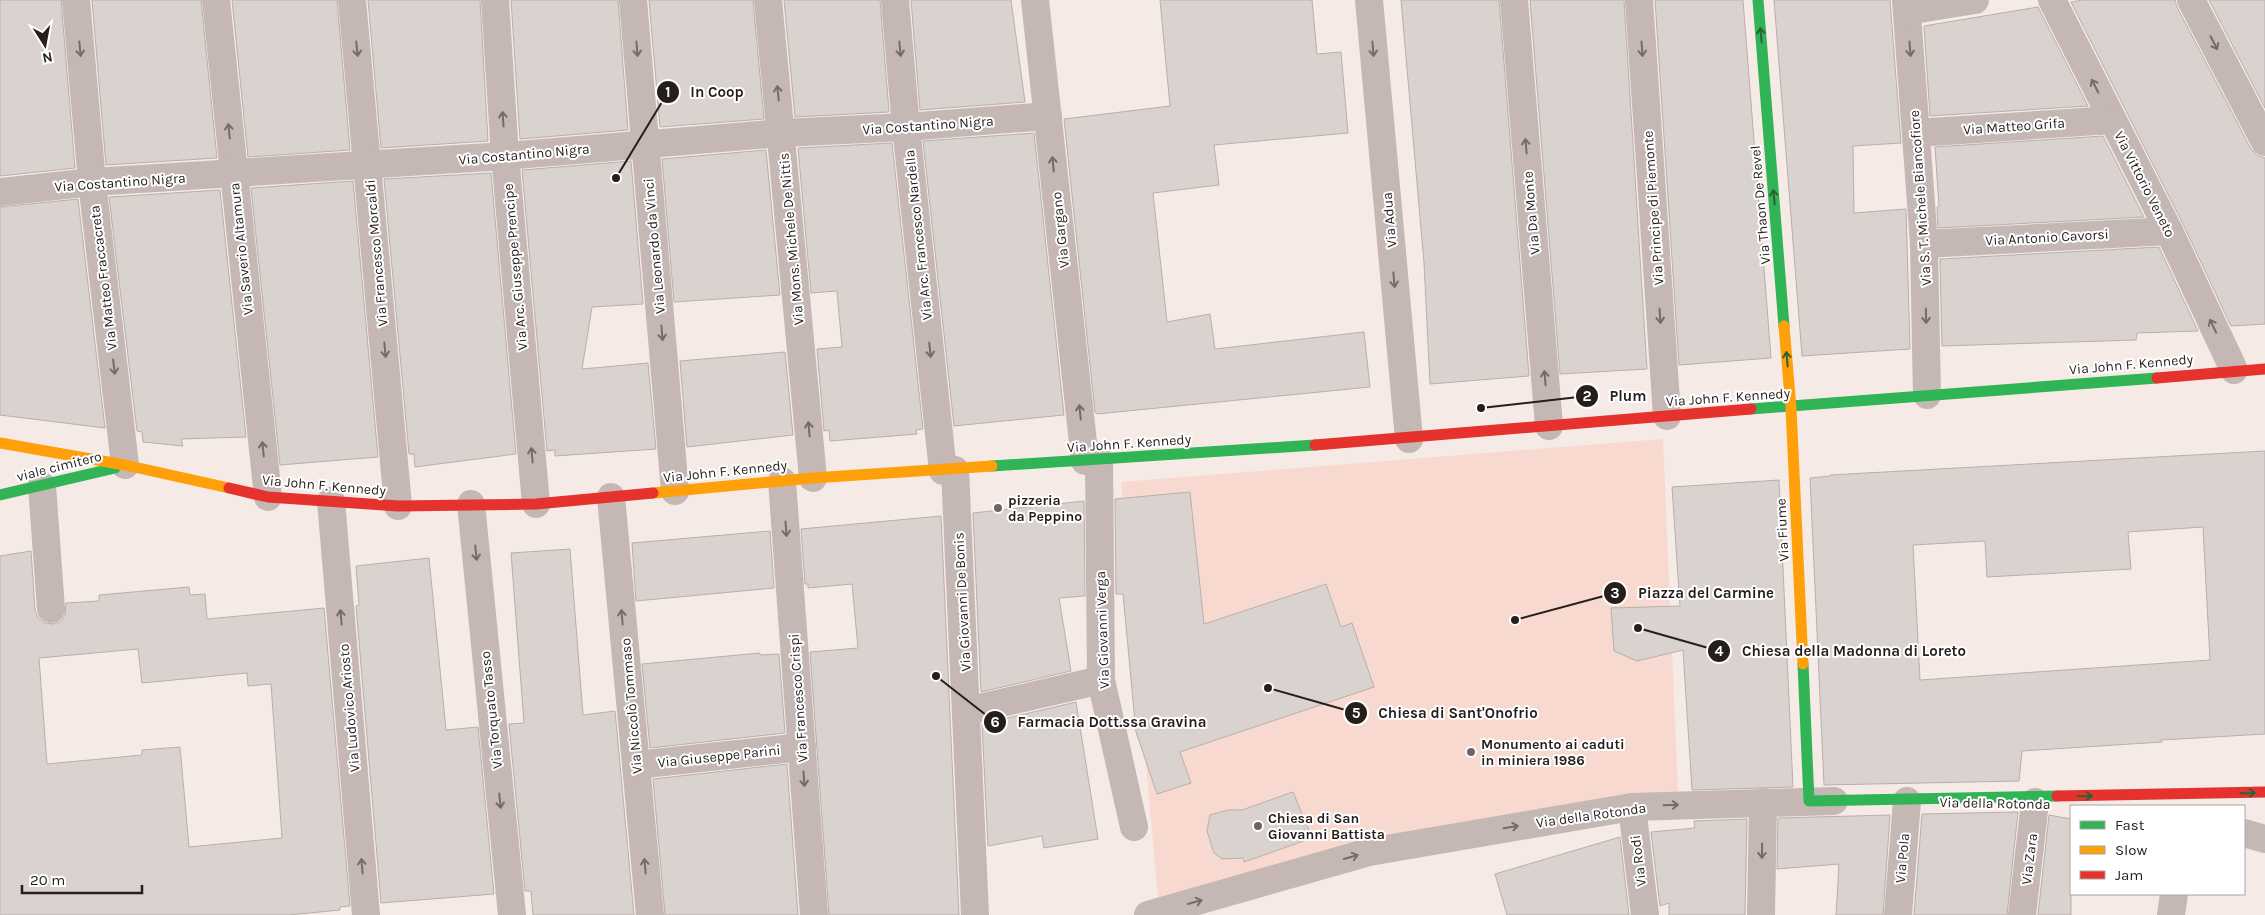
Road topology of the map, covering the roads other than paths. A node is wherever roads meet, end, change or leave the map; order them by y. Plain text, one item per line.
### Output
1 (76, 0) edge
2 (216, 0) edge
3 (352, 0) edge
4 (495, 0) edge
5 (633, 0) edge
6 (768, 0) edge
7 (895, 0) edge
8 (1035, 0) edge
9 (1369, 0) edge
10 (1514, 0) edge
11 (1639, 0) edge
12 (1758, 0) edge
13 (1975, 0) edge
14 (2052, 0) edge
15 (2191, 0) edge
16 (1906, 6) edge
17 (1048, 116) junction
18 (2112, 120) junction
19 (906, 127) junction
20 (782, 133) junction
21 (1916, 133) junction
22 (2265, 142) edge
23 (646, 144) junction
24 (505, 156) junction
25 (369, 165) junction
26 (233, 174) junction
27 (92, 182) junction
28 (0, 192) edge
29 (2169, 231) junction
30 (1924, 244) junction
31 (2265, 369) edge
32 (2234, 370) junction
33 (1927, 395) junction
34 (1791, 408) junction
35 (1667, 416) junction
36 (1549, 426) junction
37 (1409, 439) junction
38 (0, 443) edge
39 (1092, 460) junction
40 (125, 465) junction
41 (949, 470) junction
42 (813, 478) junction
43 (782, 481) junction
44 (42, 486) junction
45 (676, 491) junction
46 (0, 495) edge
47 (268, 497) junction
48 (611, 497) junction
49 (331, 501) junction
50 (471, 504) junction
51 (536, 504) junction
52 (398, 506) junction
53 (52, 609) dead end
54 (1101, 680) junction
55 (968, 711) junction
56 (802, 747) junction
57 (636, 765) junction
58 (2265, 792) edge
59 (1809, 801) junction
60 (1763, 802) junction
61 (1907, 802) junction
62 (2036, 802) junction
63 (2070, 806) edge
64 (1632, 807) junction
65 (1134, 828) dead end
66 (2245, 833) edge
67 (2265, 839) edge
68 (2174, 895) edge
69 (366, 915) edge
70 (512, 915) edge
71 (650, 915) edge
72 (814, 915) edge
73 (975, 915) edge
74 (1148, 915) edge
75 (1645, 915) edge
76 (1761, 915) edge
77 (1898, 915) edge
78 (2022, 915) edge
79 (2171, 915) edge

1 -> 27 street, Via Matteo Fraccacreta
26 -> 2 street, Via Saverio Altamura
3 -> 25 street, Via Francesco Morcaldi
24 -> 4 street, Via Arc. Giuseppe Prencipe
5 -> 23 street, Via Leonardo da Vinci
20 -> 6 street, Via Mons. Michele De Nittis
7 -> 19 street, Via Arc. Francesco Nardella
8 - 17 street, Via Gargano
9 -> 37 street, Via Adua
36 -> 10 street, Via Da Monte
11 -> 35 street, Via Principe di Piemonte
34 -> 12 main road, Via Thaon De Revel
13 - 16 street
18 -> 14 street, Via Vittorio Veneto
15 -> 22 street
16 -> 21 street, Via S. T. Michele Biancofiore
17 - 19 street, Via Costantino Nigra
39 -> 17 street, Via Gargano
18 - 21 street, Via Matteo Grifa
18 - 29 street, Via Vittorio Veneto
19 - 20 street, Via Costantino Nigra
19 -> 41 street, Via Arc. Francesco Nardella
20 - 23 street, Via Costantino Nigra
42 -> 20 street, Via Mons. Michele De Nittis
21 - 30 street, Via S. T. Michele Biancofiore
23 - 24 street, Via Costantino Nigra
23 -> 45 street, Via Leonardo da Vinci
24 - 25 street, Via Costantino Nigra
51 -> 24 street, Via Arc. Giuseppe Prencipe
25 - 26 street, Via Costantino Nigra
25 -> 52 street, Via Francesco Morcaldi
26 - 27 street, Via Costantino Nigra
47 -> 26 street, Via Saverio Altamura
27 - 28 street, Via Costantino Nigra
27 -> 40 street, Via Matteo Fraccacreta
29 - 30 street, Via Antonio Cavorsi
32 -> 29 street, Via Vittorio Veneto
30 -> 33 street, Via S. T. Michele Biancofiore
31 - 32 main road, Via John F. Kennedy
32 - 33 main road, Via John F. Kennedy
33 - 34 main road, Via John F. Kennedy
34 - 35 main road, Via John F. Kennedy
34 - 59 main road, Via Fiume
35 - 36 main road, Via John F. Kennedy
36 - 37 main road, Via John F. Kennedy
37 - 39 main road, Via John F. Kennedy
38 - 40 main road, Via John F. Kennedy
39 - 41 main road, Via John F. Kennedy
39 - 54 street, Via Giovanni Verga
40 - 44 main road, viale cimitero
40 - 47 main road, Via John F. Kennedy
41 - 42 main road, Via John F. Kennedy
41 - 55 street, Via Giovanni De Bonis
42 - 43 main road, Via John F. Kennedy
43 - 45 main road, Via John F. Kennedy
43 -> 56 street, Via Francesco Crispi
44 - 46 main road, viale cimitero
44 - 53 street
45 - 48 main road, Via John F. Kennedy
47 - 49 main road, Via John F. Kennedy
48 - 51 main road, Via John F. Kennedy
57 -> 48 street, Via Niccolò Tommaso
49 - 52 main road, Via John F. Kennedy
69 -> 49 street, Via Ludovico Ariosto
50 - 51 main road, Via John F. Kennedy
50 - 52 main road, Via John F. Kennedy
50 -> 70 street, Via Torquato Tasso
54 - 55 street
54 - 65 street, Via Giovanni Verga
55 - 73 street, Via Giovanni De Bonis
56 - 57 street, Via Giuseppe Parini
56 -> 72 street, Via Francesco Crispi
71 -> 57 street, Via Niccolò Tommaso
59 -> 58 main road
59 - 60 street, Via della Rotonda
59 - 61 street, Via della Rotonda
64 -> 60 street, Via della Rotonda
60 -> 76 street
61 - 62 street, Via della Rotonda
61 - 77 street, Via Pola
62 - 63 street, Via della Rotonda
62 - 78 street, Via Zara
74 -> 64 street, Via della Rotonda
64 - 75 street, Via Rodi
66 - 67 street
68 - 79 street

